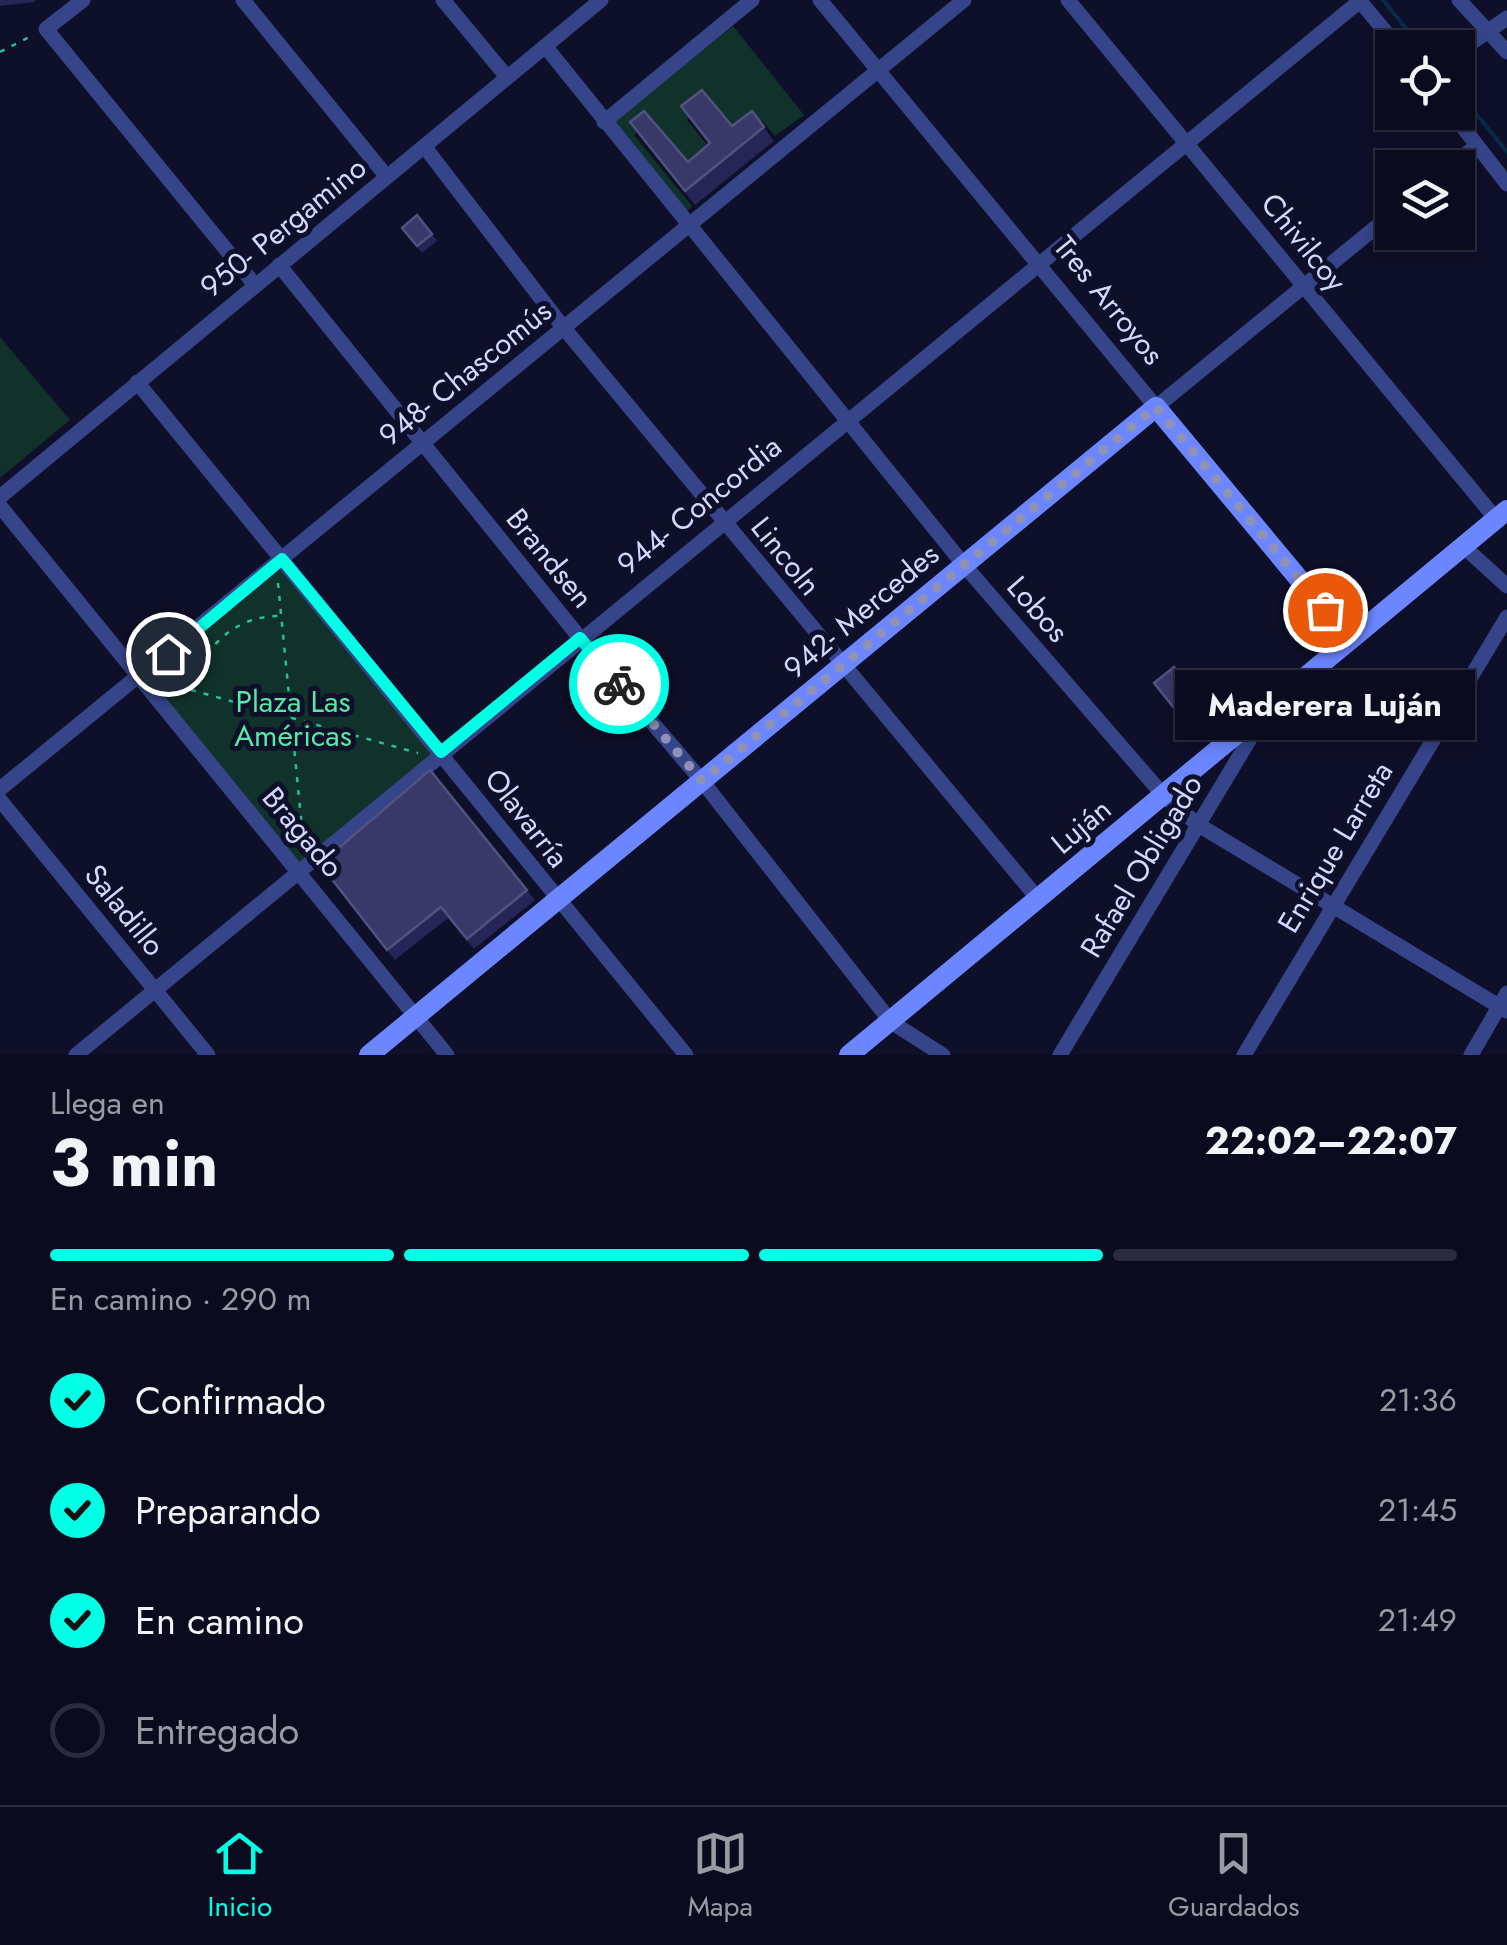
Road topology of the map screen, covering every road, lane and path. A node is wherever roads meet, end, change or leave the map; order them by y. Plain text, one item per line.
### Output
1 (83, 0) edge
2 (242, 0) edge
3 (443, 0) edge
4 (601, 0) edge
5 (752, 0) edge
6 (820, 0) edge
7 (964, 0) edge
8 (1068, 0) edge
9 (1360, 0) edge
10 (1459, 0) edge
11 (1507, 18) edge
12 (1384, 30) edge
13 (1486, 35) junction
14 (1475, 42) edge
15 (545, 46) junction
16 (1507, 52) edge
17 (878, 71) junction
18 (507, 78) junction
19 (604, 122) junction
20 (1464, 130) edge
21 (1188, 142) junction
22 (424, 146) junction
23 (1476, 146) junction
24 (1471, 150) edge
25 (386, 177) junction
26 (1507, 184) edge
27 (690, 228) junction
28 (1375, 228) edge
29 (1040, 262) junction
30 (279, 266) junction
31 (255, 285) junction
32 (1304, 286) junction
33 (563, 327) junction
34 (137, 382) junction
35 (1156, 407) junction
36 (846, 421) junction
37 (423, 444) junction
38 (0, 497) edge
39 (0, 506) edge
40 (1502, 515) edge
41 (722, 522) junction
42 (1463, 546) junction
43 (279, 561) junction
44 (964, 565) junction
45 (1507, 586) edge
46 (281, 616) junction
47 (1507, 617) edge
48 (580, 638) junction
49 (1349, 640) junction
50 (841, 666) junction
51 (140, 678) junction
52 (192, 690) junction
53 (1270, 705) junction
54 (291, 718) junction
55 (438, 754) junction
56 (702, 781) junction
57 (0, 789) edge
58 (1164, 796) junction
59 (0, 800) edge
60 (1197, 824) junction
61 (303, 868) junction
62 (1039, 900) junction
63 (556, 901) junction
64 (1330, 908) junction
65 (156, 990) junction
66 (1504, 1004) edge
67 (416, 1016) junction
68 (891, 1022) junction
69 (870, 1047) edge
70 (76, 1055) edge
71 (208, 1055) edge
72 (370, 1055) edge
73 (447, 1055) edge
74 (686, 1055) edge
75 (849, 1055) edge
76 (943, 1055) edge
77 (1060, 1055) edge
78 (1244, 1055) edge
79 (1471, 1055) edge

1 - 31 street
2 - 25 street
3 - 18 street
4 - 15 street, 950- Pergamino
5 - 19 street
6 - 17 street, Tres Arroyos
7 - 17 street, 948- Chascomús
8 - 21 street, Chivilcoy
9 - 12 street
9 - 21 street, 944- Concordia
10 - 13 street
11 - 13 street
13 - 14 street
13 - 16 street
15 - 18 street, 950- Pergamino
15 - 19 street, Lobos
17 - 27 street, 948- Chascomús
17 - 29 street, Tres Arroyos
18 - 22 street, 950- Pergamino
19 - 27 street, Lobos
20 - 23 street
21 - 29 street, 944- Concordia
21 - 32 street, Chivilcoy
22 - 25 street, 950- Pergamino
22 - 33 street, Lincoln
23 - 24 street
23 - 26 street
25 - 30 street, 950- Pergamino
27 - 33 street, 948- Chascomús
27 - 36 street, Lobos
28 - 32 street, 942- Mercedes
29 - 35 street, Tres Arroyos
29 - 36 street, 944- Concordia
30 - 31 street, 950- Pergamino
30 - 37 street, Brandsen
31 - 34 street, 950- Pergamino
32 - 35 street, 942- Mercedes
32 - 40 street, Chivilcoy
33 - 37 street, 948- Chascomús
33 - 41 street, Lincoln
34 - 38 street, 950- Pergamino
34 - 43 street, Olavarría
35 - 44 main road, 942- Mercedes
35 - 49 main road, Tres Arroyos
36 - 41 street, 944- Concordia
36 - 44 street, Lobos
37 - 43 street, 948- Chascomús
37 - 48 street, Brandsen
39 - 51 street, Bragado
40 - 42 main road, Luján
41 - 48 street, 944- Concordia
41 - 50 street, Lincoln
42 - 45 street
42 - 49 main road, Luján
43 - 46 path
43 - 51 street, 948- Chascomús
43 - 55 street, Olavarría
44 - 50 main road, 942- Mercedes
44 - 58 street, Lobos
46 - 52 path
46 - 54 path
47 - 64 street, Enrique Larreta
48 - 55 street, 944- Concordia
48 - 56 street, Brandsen
49 - 53 main road, Luján
50 - 56 main road, 942- Mercedes
50 - 62 street, Lincoln
51 - 52 path
51 - 57 street, 948- Chascomús
51 - 61 street, Bragado
52 - 54 path
53 - 58 main road, Luján
53 - 60 street, Rafael Obligado
54 - 55 path
54 - 61 path
55 - 61 street, 944- Concordia
55 - 63 street, Olavarría
56 - 63 main road, 942- Mercedes
56 - 68 street, Brandsen
58 - 60 street, Lobos
58 - 62 main road, Luján
59 - 65 street, Saladillo
60 - 64 street, Lobos
60 - 77 street, Rafael Obligado
61 - 65 street, 944- Concordia
61 - 67 street, Bragado
62 - 68 main road, Luján
63 - 67 main road, 942- Mercedes
63 - 74 street, Olavarría
64 - 66 street, Lobos
64 - 78 street, Enrique Larreta
65 - 70 street, 944- Concordia
65 - 71 street, Saladillo
66 - 79 street
67 - 72 main road, 942- Mercedes
67 - 73 street, Bragado
68 - 69 main road, Luján
68 - 76 street, Brandsen
69 - 75 main road, Luján

